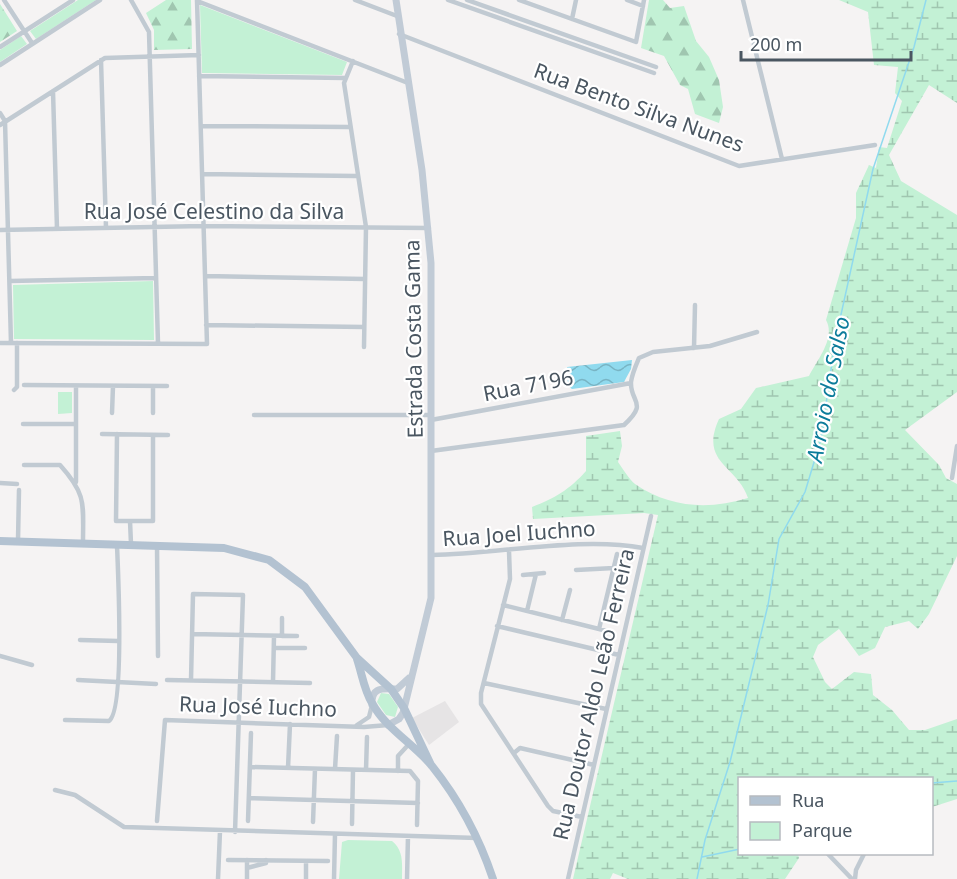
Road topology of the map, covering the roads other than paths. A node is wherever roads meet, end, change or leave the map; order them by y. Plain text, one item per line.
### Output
1 (4, 0) edge
2 (73, 0) edge
3 (99, 0) edge
4 (131, 0) edge
5 (197, 0) edge
6 (355, 0) edge
7 (396, 0) edge
8 (448, 0) edge
9 (467, 0) edge
10 (519, 0) edge
11 (538, 0) edge
12 (576, 0) edge
13 (627, 0) edge
14 (743, 0) edge
15 (643, 3) edge
16 (537, 6) junction
17 (397, 16) junction
18 (572, 19) junction
19 (25, 32) junction
20 (399, 34) junction
21 (32, 43) junction
22 (0, 47) edge
23 (199, 55) junction
24 (149, 57) junction
25 (101, 60) junction
26 (353, 61) junction
27 (0, 65) edge
28 (656, 67) dead end
29 (654, 73) dead end
30 (199, 76) junction
31 (345, 78) junction
32 (408, 83) junction
33 (53, 90) junction
34 (0, 113) edge
35 (3, 123) edge
36 (201, 126) junction
37 (349, 127) junction
38 (875, 145) dead end
39 (782, 159) junction
40 (202, 174) junction
41 (356, 176) junction
42 (203, 226) junction
43 (154, 227) junction
44 (366, 227) junction
45 (106, 228) junction
46 (429, 228) junction
47 (57, 229) junction
48 (0, 230) edge
49 (8, 230) junction
50 (205, 276) junction
51 (156, 278) junction
52 (365, 279) junction
53 (10, 281) junction
54 (695, 305) dead end
55 (206, 325) junction
56 (364, 327) junction
57 (757, 332) dead end
58 (0, 343) edge
59 (14, 343) junction
60 (158, 344) junction
61 (364, 347) dead end
62 (694, 348) junction
63 (631, 383) junction
64 (24, 385) dead end
65 (76, 386) junction
66 (112, 386) junction
67 (153, 386) junction
68 (167, 386) dead end
69 (14, 390) dead end
70 (112, 413) dead end
71 (153, 413) dead end
72 (254, 415) dead end
73 (431, 417) junction
74 (23, 424) dead end
75 (76, 424) junction
76 (102, 434) dead end
77 (117, 434) junction
78 (153, 435) junction
79 (168, 435) dead end
80 (957, 446) edge
81 (431, 451) junction
82 (24, 465) dead end
83 (952, 477) dead end
84 (0, 483) edge
85 (76, 483) junction
86 (17, 484) dead end
87 (19, 490) dead end
88 (651, 516) dead end
89 (130, 521) junction
90 (0, 541) edge
91 (18, 542) junction
92 (83, 543) junction
93 (117, 543) junction
94 (131, 544) junction
95 (158, 544) junction
96 (643, 548) junction
97 (508, 551) junction
98 (617, 554) dead end
99 (432, 555) junction
100 (614, 568) junction
101 (576, 570) dead end
102 (544, 573) dead end
103 (536, 574) junction
104 (523, 575) dead end
105 (570, 590) dead end
106 (502, 605) junction
107 (527, 611) junction
108 (282, 618) dead end
109 (562, 620) junction
110 (497, 626) junction
111 (599, 629) junction
112 (612, 632) dead end
113 (192, 634) junction
114 (242, 635) junction
115 (274, 636) junction
116 (282, 636) junction
117 (297, 636) dead end
118 (80, 640) dead end
119 (118, 641) junction
120 (274, 648) junction
121 (304, 648) dead end
122 (619, 655) junction
123 (0, 656) edge
124 (158, 656) dead end
125 (357, 658) junction
126 (32, 665) dead end
127 (409, 678) junction
128 (78, 680) dead end
129 (166, 680) dead end
130 (191, 680) junction
131 (241, 681) junction
132 (119, 682) junction
133 (273, 682) junction
134 (310, 683) dead end
135 (484, 683) junction
136 (156, 684) dead end
137 (391, 689) junction
138 (372, 705) junction
139 (404, 708) junction
140 (606, 710) junction
141 (65, 720) dead end
142 (238, 723) junction
143 (290, 724) junction
144 (388, 724) junction
145 (350, 726) junction
146 (251, 733) dead end
147 (336, 736) dead end
148 (367, 737) dead end
149 (409, 744) junction
150 (514, 753) junction
151 (431, 765) junction
152 (594, 765) junction
153 (250, 767) junction
154 (288, 768) junction
155 (315, 769) junction
156 (335, 769) junction
157 (353, 770) junction
158 (366, 770) junction
159 (398, 771) junction
160 (54, 790) dead end
161 (249, 798) junction
162 (314, 800) junction
163 (352, 801) junction
164 (418, 803) junction
165 (582, 817) junction
166 (157, 820) dead end
167 (248, 820) dead end
168 (313, 822) dead end
169 (352, 824) dead end
170 (417, 825) dead end
171 (220, 831) junction
172 (235, 832) junction
173 (335, 834) junction
174 (408, 836) junction
175 (480, 838) junction
176 (829, 855) edge
177 (864, 855) edge
178 (228, 860) dead end
179 (247, 860) junction
180 (266, 860) junction
181 (306, 861) junction
182 (328, 861) dead end
183 (247, 868) junction
184 (218, 879) edge
185 (247, 879) edge
186 (306, 879) edge
187 (334, 879) edge
188 (407, 879) edge
189 (493, 879) edge
190 (568, 879) edge
191 (854, 879) edge

1 - 19 street
2 - 19 street
3 - 21 street
4 - 24 street
5 - 23 street
5 - 26 street
6 - 17 street
7 - 17 main road, Estrada Costa Gama
8 - 29 street
9 - 28 street
10 - 16 street
11 - 16 street
12 - 18 street
13 - 15 street
14 - 39 street
15 - 18 street
16 - 18 street
17 - 20 main road, Estrada Costa Gama
19 - 21 street
19 - 22 street
20 - 32 main road, Estrada Costa Gama
20 - 39 street, Rua Bento Silva Nunes
21 - 27 street
23 - 24 street
23 - 30 street
24 - 25 street
24 - 43 street
25 - 33 street
25 - 45 street
26 - 31 street
26 - 32 street
30 - 31 street
30 - 36 street
31 - 37 street
32 - 46 main road, Estrada Costa Gama
33 - 35 street
33 - 47 street
34 - 35 street
35 - 49 street
36 - 37 street
36 - 40 street
37 - 41 street
38 - 39 street, Rua Bento Silva Nunes
40 - 41 street
40 - 42 street
41 - 44 street
42 - 43 street, Rua José Celestino da Silva
42 - 44 street, Rua José Celestino da Silva
42 - 50 street
43 - 45 street, Rua José Celestino da Silva
43 - 51 street
44 - 46 street, Rua José Celestino da Silva
44 - 52 street
45 - 47 street, Rua José Celestino da Silva
46 - 73 main road, Estrada Costa Gama
47 - 49 street, Rua José Celestino da Silva
48 - 49 street, Rua José Celestino da Silva
49 - 53 street
50 - 52 street
50 - 55 street
51 - 53 street
51 - 60 street
52 - 56 street
53 - 59 street
54 - 62 street
55 - 56 street
55 - 60 street
56 - 61 street
57 - 62 street
58 - 59 street
59 - 60 street
59 - 69 street
62 - 63 street
63 - 73 street, Rua 7196
63 - 81 street
64 - 65 street
65 - 66 street
65 - 75 street
66 - 67 street
66 - 70 street
67 - 68 street
67 - 71 street
72 - 73 street, Rua 7196
73 - 81 main road, Estrada Costa Gama
74 - 75 street
75 - 85 street
76 - 77 street
77 - 78 street
77 - 89 street
78 - 79 street
78 - 89 street
80 - 83 street
81 - 99 main road, Estrada Costa Gama
82 - 85 street
84 - 86 street
85 - 92 street
87 - 91 street
88 - 96 street, Rua Doutor Aldo Leão Ferreira
89 - 94 street
90 - 91 main road
91 - 92 main road
92 - 93 main road
93 - 94 main road
93 - 119 street
94 - 95 main road
95 - 124 street
95 - 125 main road
96 - 97 street, Rua Joel Iuchno
96 - 122 street, Rua Doutor Aldo Leão Ferreira
97 - 99 street, Rua Joel Iuchno
97 - 106 street
98 - 100 street
99 - 127 main road, Estrada Costa Gama
100 - 101 street
100 - 111 street
102 - 103 street
103 - 104 street
103 - 107 street
105 - 109 street
106 - 107 street
106 - 110 street
107 - 109 street
108 - 116 street
109 - 111 street
110 - 122 street
110 - 135 street
111 - 112 street
113 - 114 street
113 - 114 street
113 - 130 street
114 - 115 street
114 - 131 street
115 - 116 street
115 - 120 street
116 - 117 street
118 - 119 street
119 - 132 street
120 - 121 street
120 - 133 street
122 - 140 street, Rua Doutor Aldo Leão Ferreira
123 - 126 street
125 - 137 main road
125 - 138 main road
127 - 137 main road
127 - 139 main road, Estrada Costa Gama
128 - 132 street
129 - 130 street
130 - 131 street
131 - 133 street
131 - 142 street
132 - 136 street
132 - 141 street
133 - 134 street
135 - 140 street
135 - 150 street
137 - 138 main road
137 - 139 main road
138 - 144 main road
138 - 145 street, Rua José Iuchno
139 - 144 main road
139 - 151 main road
140 - 152 street, Rua Doutor Aldo Leão Ferreira
142 - 143 street, Rua José Iuchno
142 - 166 street, Rua José Iuchno
142 - 172 street
143 - 145 street, Rua José Iuchno
143 - 154 street
144 - 145 street, Rua José Iuchno
144 - 149 main road
146 - 153 street
147 - 156 street
148 - 158 street
149 - 151 main road
149 - 159 street
150 - 152 street
150 - 165 street
151 - 175 main road
152 - 165 street, Rua Doutor Aldo Leão Ferreira
153 - 154 street
153 - 161 street
154 - 155 street
155 - 156 street
155 - 162 street
156 - 157 street
157 - 158 street
157 - 163 street
158 - 159 street
159 - 164 street
160 - 171 street
161 - 162 street
161 - 167 street
162 - 163 street
162 - 168 street
163 - 164 street
163 - 169 street
164 - 170 street
165 - 190 street, Rua Doutor Aldo Leão Ferreira
171 - 172 street
171 - 184 street
172 - 173 street
173 - 174 street
173 - 187 street
174 - 175 street
174 - 188 street
175 - 189 main road
176 - 191 street
177 - 191 street
178 - 179 street
179 - 180 street
179 - 183 street
180 - 181 street
180 - 183 street
181 - 182 street
181 - 186 street
183 - 185 street

